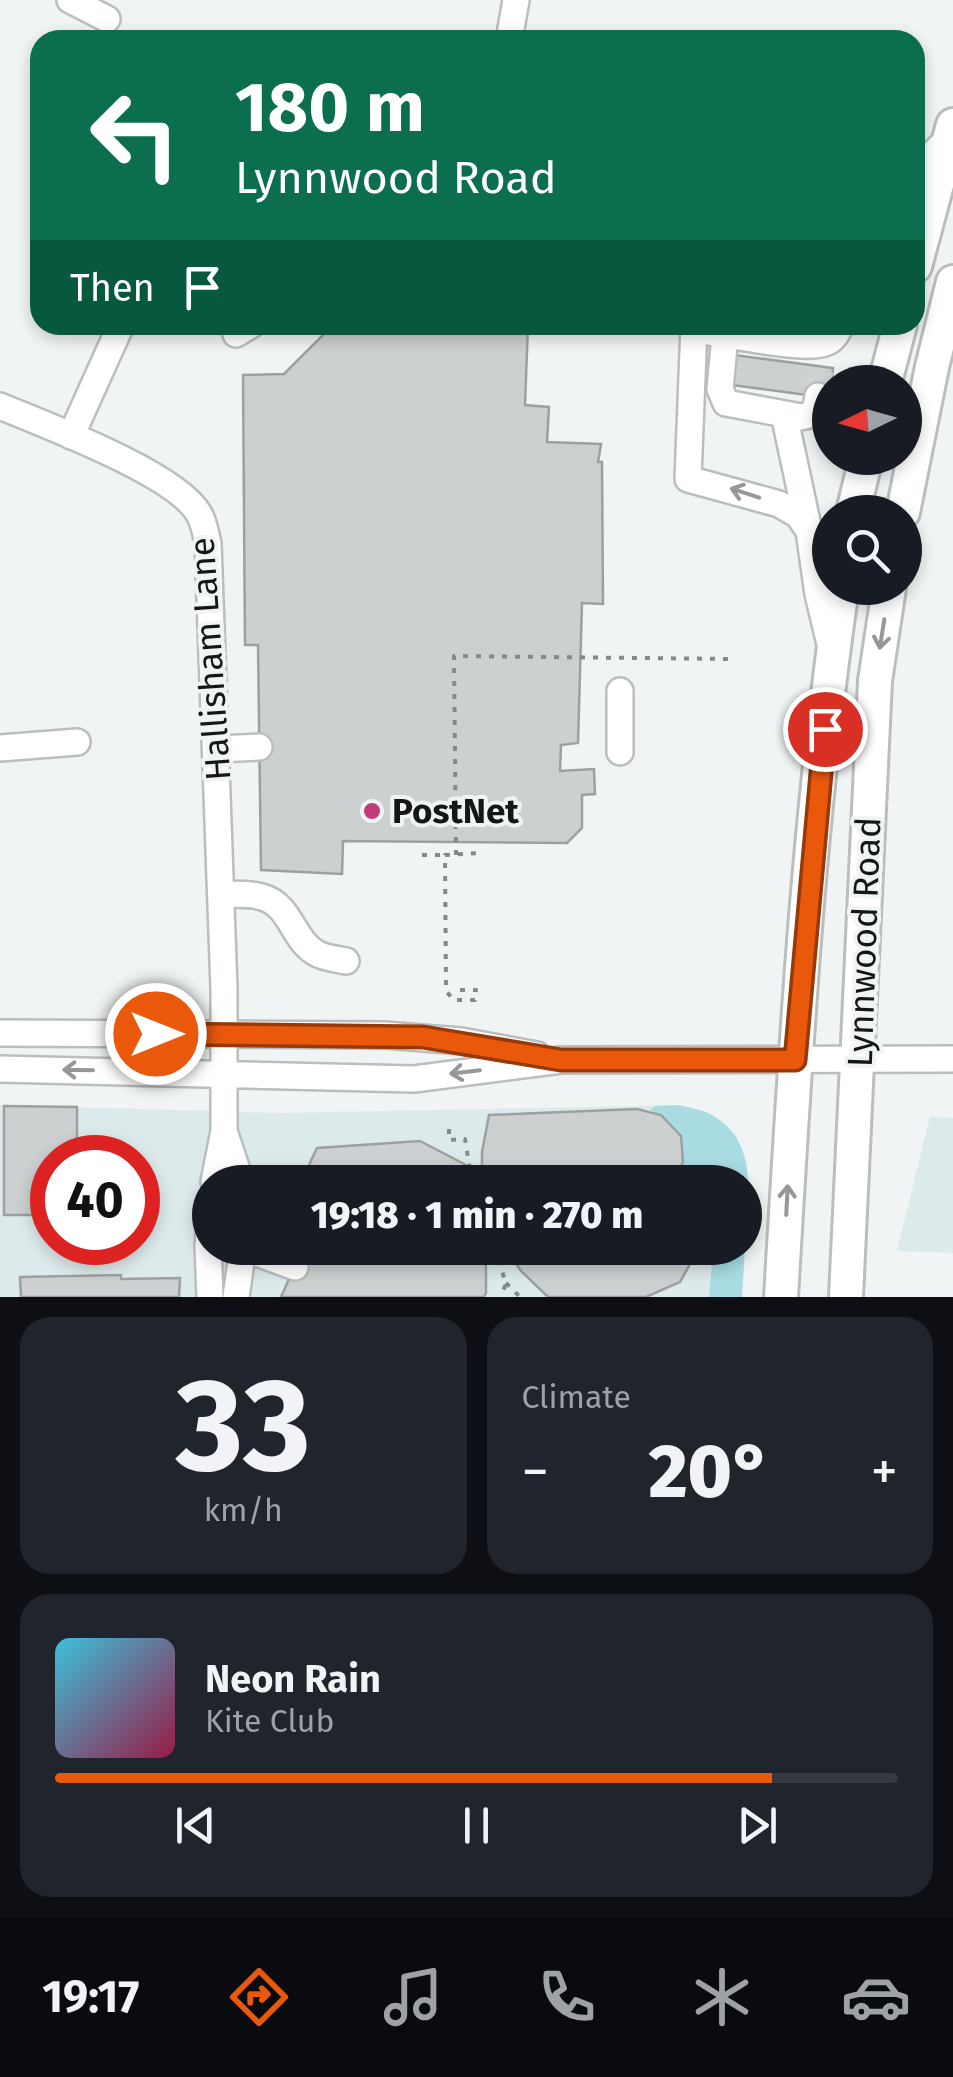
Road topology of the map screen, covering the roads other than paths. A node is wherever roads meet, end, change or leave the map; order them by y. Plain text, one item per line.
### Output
1 (70, 0) edge
2 (516, 0) edge
3 (108, 19) dead end
4 (512, 30) edge
5 (950, 132) edge
6 (925, 160) edge
7 (925, 228) edge
8 (953, 282) edge
9 (117, 335) edge
10 (694, 335) edge
11 (725, 335) edge
12 (752, 335) edge
13 (898, 335) edge
14 (828, 345) edge
15 (890, 365) edge
16 (0, 406) edge
17 (784, 414) junction
18 (812, 414) edge
19 (71, 436) junction
20 (906, 495) edge
21 (810, 531) junction
22 (840, 605) edge
23 (887, 605) edge
24 (833, 654) junction
25 (620, 691) dead end
26 (77, 742) dead end
27 (259, 747) dead end
28 (0, 748) edge
29 (217, 749) junction
30 (620, 752) dead end
31 (223, 894) junction
32 (346, 961) dead end
33 (0, 1033) edge
34 (224, 1034) junction
35 (953, 1058) edge
36 (561, 1060) junction
37 (795, 1060) junction
38 (859, 1060) junction
39 (0, 1068) edge
40 (224, 1074) junction
41 (224, 1131) junction
42 (213, 1165) edge
43 (235, 1165) edge
44 (209, 1265) edge
45 (241, 1265) edge
46 (289, 1265) edge
47 (294, 1267) dead end
48 (210, 1297) edge
49 (236, 1297) edge
50 (782, 1297) edge
51 (826, 1297) edge
52 (846, 1297) edge

1 - 3 street
2 - 4 street
5 - 6 street
5 - 7 main road
8 - 20 main road
9 - 19 street
21 -> 10 street
11 - 17 street
12 - 14 street
13 - 15 main road
16 - 19 street, Hallisham Lane
17 - 18 street
17 - 21 street
19 - 29 street, Hallisham Lane
21 - 24 street
22 - 24 main road, Lynnwood Road
23 -> 38 main road, Lynnwood Road
24 - 37 main road, Lynnwood Road
25 - 30 street
26 - 28 street
27 - 29 street
29 - 31 street, Hallisham Lane
31 - 32 street
31 - 34 street, Hallisham Lane
33 - 34 street
34 - 36 street
34 - 40 street, Hallisham Lane
35 - 38 street
36 - 37 street
36 -> 40 street
37 - 38 street
50 -> 37 main road, Lynnwood Road
38 - 51 main road
38 - 52 main road, Lynnwood Road
40 -> 39 street
40 - 41 street, Hallisham Lane
41 - 42 street
41 - 43 street
44 - 48 street
45 - 49 street
46 - 47 street

